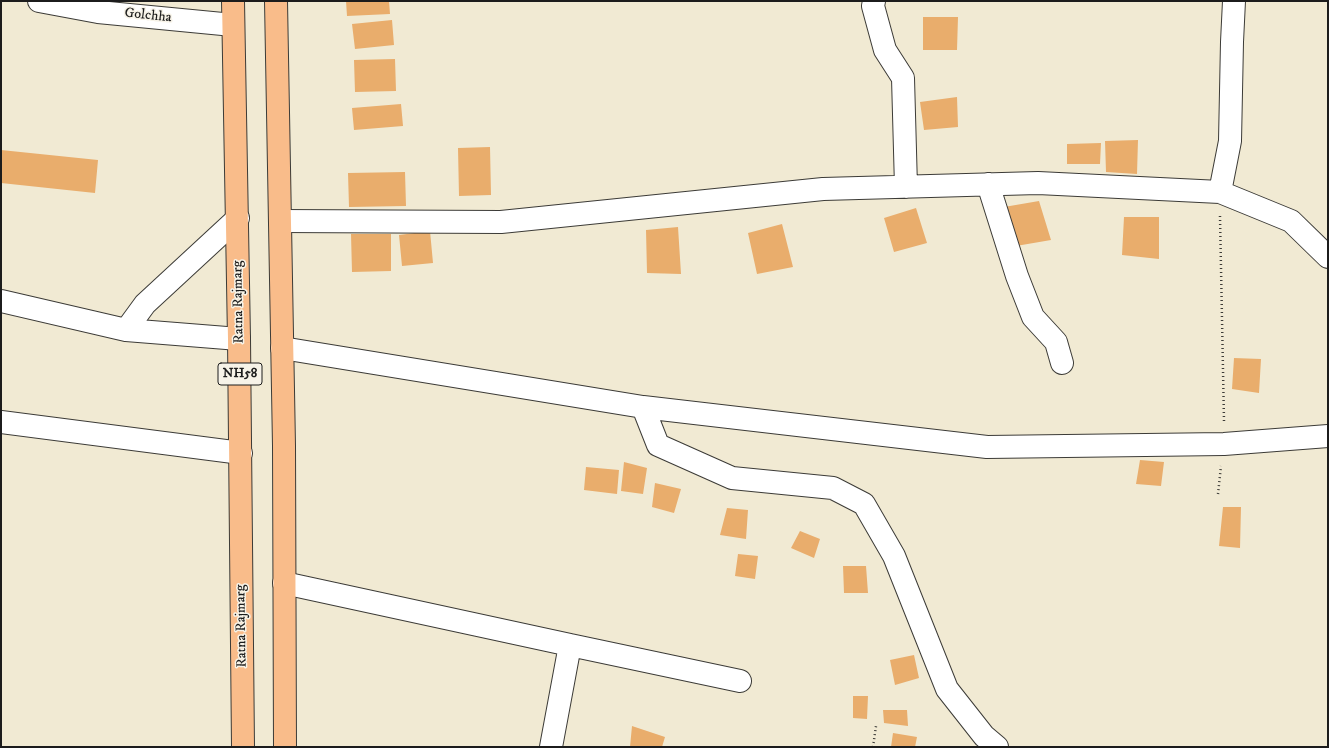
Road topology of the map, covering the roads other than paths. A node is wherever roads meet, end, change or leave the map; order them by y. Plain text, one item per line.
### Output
1 (39, 1) edge
2 (233, 1) edge
3 (276, 1) edge
4 (874, 1) edge
5 (1234, 1) edge
6 (233, 25) junction
7 (988, 184) junction
8 (906, 187) junction
9 (1220, 192) junction
10 (238, 218) junction
11 (280, 221) junction
12 (1328, 257) edge
13 (1, 301) edge
14 (126, 330) junction
15 (240, 339) junction
16 (282, 348) junction
17 (1062, 363) dead end
18 (643, 407) junction
19 (1, 422) edge
20 (1328, 436) edge
21 (241, 452) junction
22 (284, 583) junction
23 (570, 645) junction
24 (740, 681) dead end
25 (243, 747) edge
26 (285, 747) edge
27 (551, 747) edge
28 (997, 747) edge

1 - 6 street, Golchha
2 - 6 highway, Ratna Rajmarg / NH58
3 - 11 highway, NH58
4 - 8 street
5 - 9 street
6 - 10 highway, Ratna Rajmarg / NH58
7 - 8 street
7 - 9 street
7 - 17 street
8 - 11 street
9 - 12 street
10 - 14 street
10 - 15 highway, Ratna Rajmarg / NH58
11 - 16 highway, NH58
13 - 14 street
14 - 15 street
15 - 21 highway, Ratna Rajmarg / NH58
16 - 18 street
16 - 22 highway, NH58
18 - 20 street
18 - 28 street
19 - 21 street
21 - 25 highway, Ratna Rajmarg / NH58
22 - 23 street
22 - 26 highway, NH58
23 - 24 street
23 - 27 street

